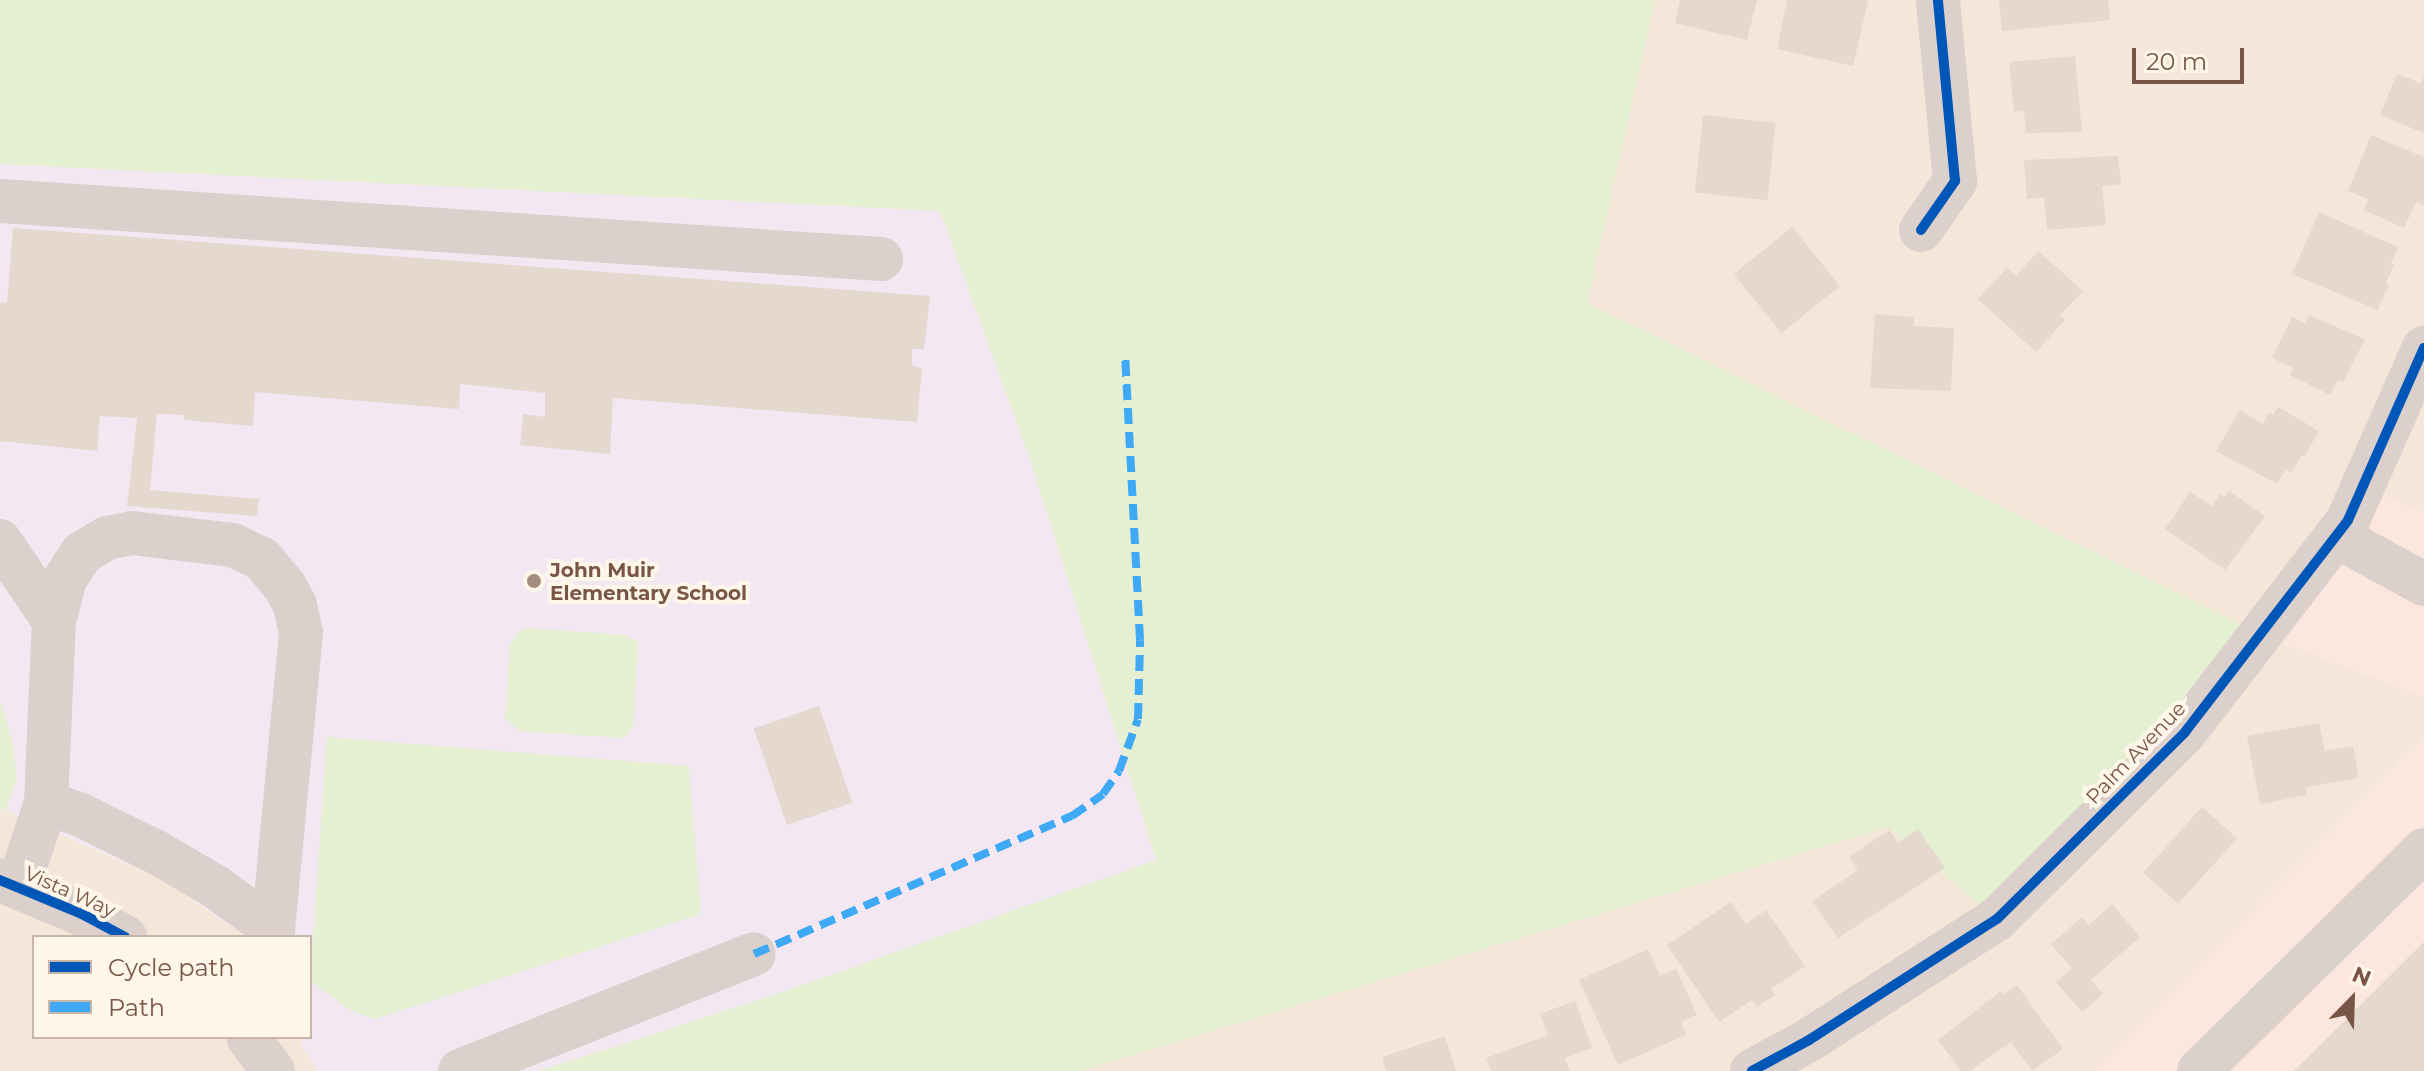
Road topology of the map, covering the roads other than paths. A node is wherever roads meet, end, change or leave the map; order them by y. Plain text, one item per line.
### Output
1 (1938, 0) edge
2 (0, 201) edge
3 (1921, 230) dead end
4 (881, 259) dead end
5 (2424, 348) edge
6 (2336, 536) junction
7 (0, 541) edge
8 (2424, 584) edge
9 (54, 621) junction
10 (46, 803) junction
11 (2424, 850) edge
12 (9, 884) edge
13 (272, 933) edge
14 (121, 935) edge
15 (754, 954) dead end
16 (249, 1039) edge
17 (273, 1071) edge
18 (460, 1071) edge
19 (1752, 1071) edge
20 (2199, 1071) edge

1 - 3 street
2 - 4 street
5 - 6 street, Palm Avenue
6 - 8 street
6 - 19 street, Palm Avenue
7 - 9 street
9 - 10 street
9 - 13 street
10 - 12 street
10 - 13 street
11 - 20 street
12 - 14 street, Vista Way
15 - 18 street
16 - 17 street

